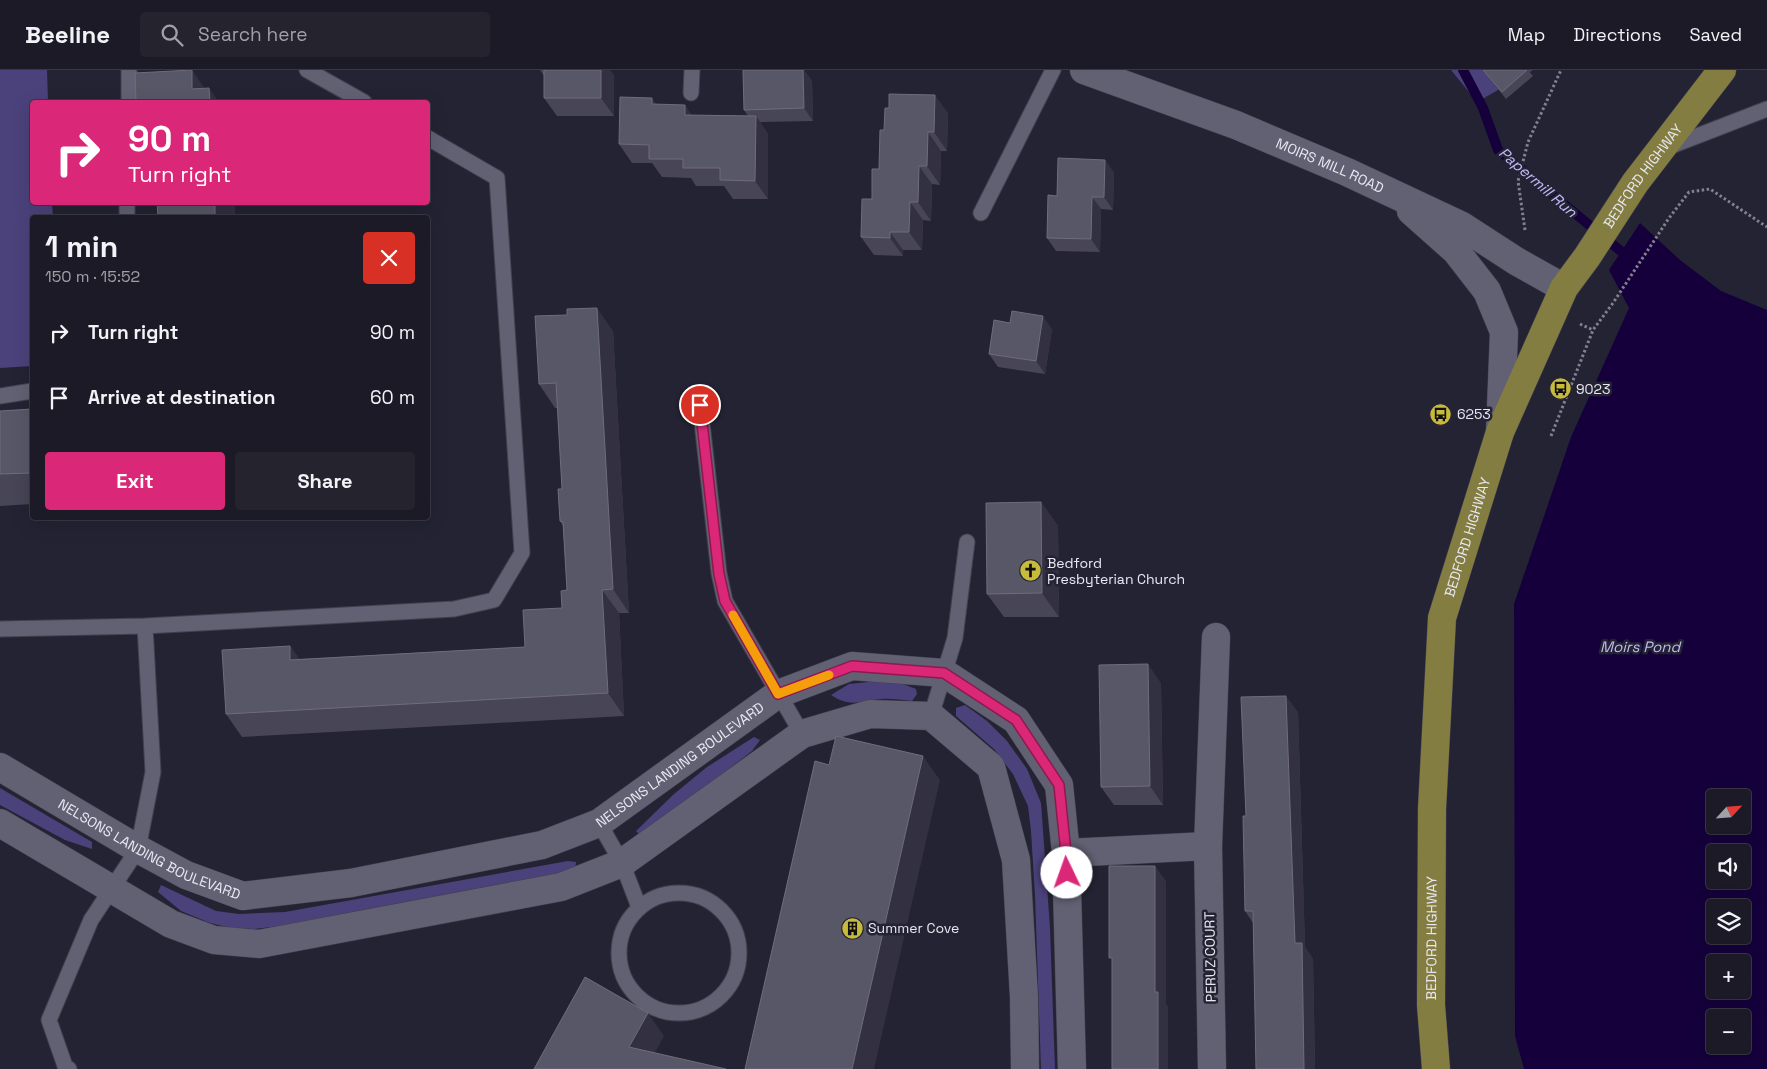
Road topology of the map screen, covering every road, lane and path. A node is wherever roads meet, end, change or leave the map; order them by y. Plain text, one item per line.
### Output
1 (129, 70) edge
2 (307, 70) edge
3 (692, 70) edge
4 (1053, 70) edge
5 (1084, 70) edge
6 (1561, 70) edge
7 (1722, 70) edge
8 (691, 93) dead end
9 (129, 100) edge
10 (360, 100) edge
11 (1767, 109) edge
12 (430, 139) edge
13 (1660, 150) junction
14 (1518, 181) dead end
15 (1390, 192) junction
16 (981, 213) dead end
17 (1767, 228) edge
18 (1564, 288) junction
19 (30, 392) edge
20 (0, 396) edge
21 (700, 405) dead end
22 (1500, 432) junction
23 (1551, 436) dead end
24 (967, 542) dead end
25 (145, 626) junction
26 (0, 629) edge
27 (1216, 638) dead end
28 (944, 673) junction
29 (778, 694) junction
30 (930, 716) junction
31 (802, 734) junction
32 (0, 768) edge
33 (599, 823) junction
34 (0, 824) edge
35 (1208, 846) junction
36 (138, 849) junction
37 (1066, 853) junction
38 (622, 863) junction
39 (111, 889) junction
40 (639, 907) junction
41 (69, 1069) edge
42 (1024, 1069) edge
43 (1072, 1069) edge
44 (1212, 1069) edge
45 (1436, 1069) edge

1 - 9 lane
2 - 10 lane
3 - 8 lane
4 - 16 lane
5 - 15 street, MOIRS MILL ROAD
6 - 14 path
7 - 13 main road, BEDFORD HIGHWAY
11 - 13 lane
12 - 25 lane
13 - 18 main road, BEDFORD HIGHWAY
15 - 18 street, MOIRS MILL ROAD
15 - 22 street
17 - 23 path
18 - 22 main road, BEDFORD HIGHWAY
19 - 20 lane
21 - 29 lane
22 - 45 main road, BEDFORD HIGHWAY
24 - 28 lane
25 - 26 lane
25 - 36 lane
27 - 35 street, PERUZ COURT
28 - 29 street, NELSONS LANDING BOULEVARD
28 - 30 lane
28 - 37 street, NELSONS LANDING BOULEVARD
29 - 31 lane
29 - 33 street, NELSONS LANDING BOULEVARD
30 - 31 street
30 - 42 street
31 - 38 street
32 - 36 street, NELSONS LANDING BOULEVARD
33 - 36 street, NELSONS LANDING BOULEVARD
33 - 38 lane
34 - 39 street
35 - 37 street
35 - 44 street, PERUZ COURT
36 - 39 lane
37 - 43 street, NELSONS LANDING BOULEVARD
38 - 39 street
38 - 40 lane
39 - 41 lane
40 - 40 lane

